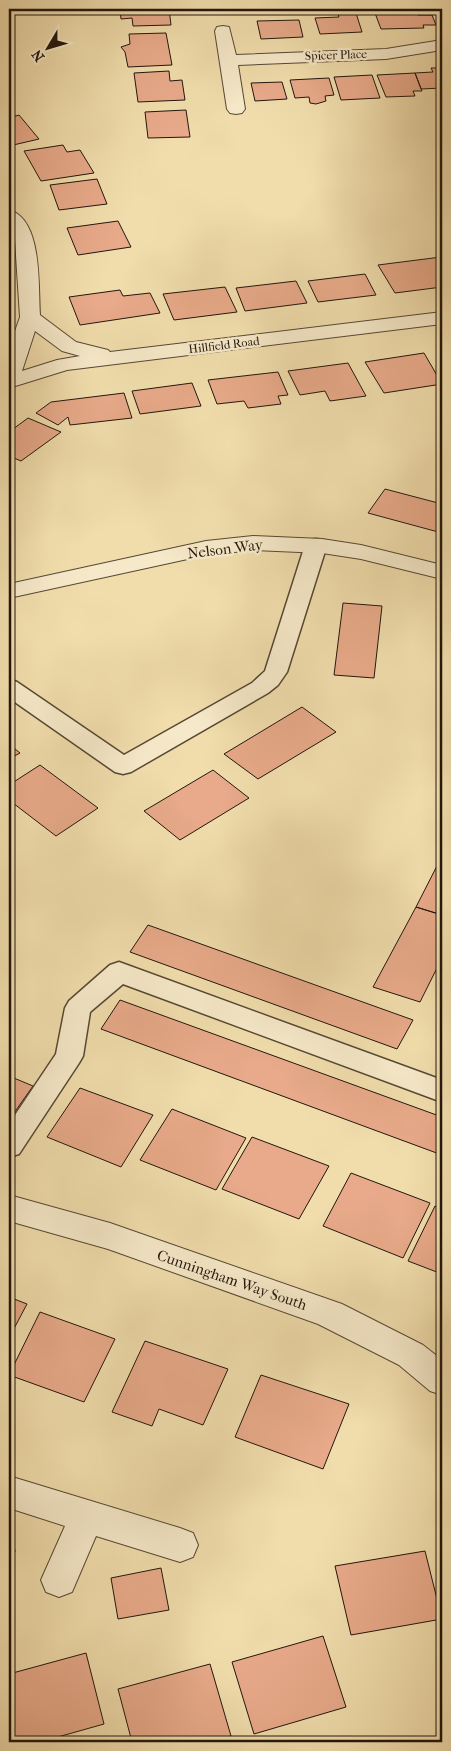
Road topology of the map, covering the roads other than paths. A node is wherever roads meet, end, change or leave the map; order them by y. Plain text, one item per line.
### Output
1 (223, 31) dead end
2 (442, 45) edge
3 (229, 60) junction
4 (236, 109) dead end
5 (9, 216) edge
6 (30, 317) junction
7 (442, 318) edge
8 (117, 358) junction
9 (9, 380) edge
10 (316, 545) junction
11 (442, 572) edge
12 (9, 591) edge
13 (9, 687) edge
14 (442, 1091) edge
15 (9, 1146) edge
16 (9, 1208) edge
17 (442, 1380) edge
18 (9, 1492) edge
19 (87, 1516) junction
20 (180, 1545) dead end
21 (59, 1580) dead end

1 - 3 street
2 - 3 street, Spicer Place
3 - 4 street
5 - 6 street
6 - 8 street
6 - 9 street
7 - 8 street, Hillfield Road
8 - 9 street, Hillfield Road
10 - 11 street, Nelson Way
10 - 12 street, Nelson Way
10 - 13 lane
14 - 15 lane
16 - 17 street, Cunningham Way South
18 - 19 street
19 - 20 street
19 - 21 street

